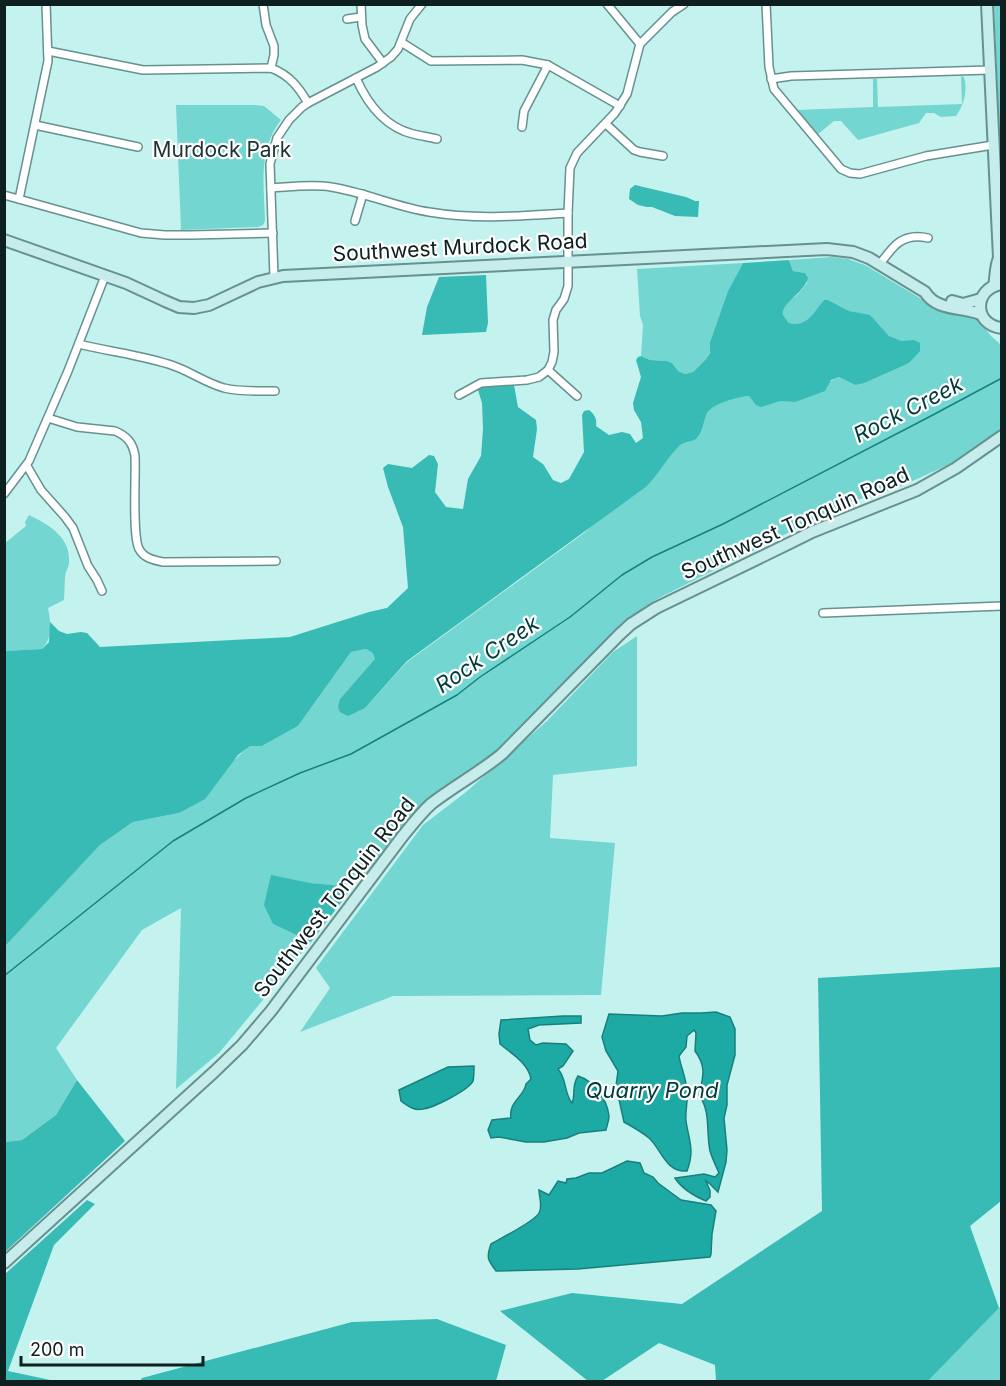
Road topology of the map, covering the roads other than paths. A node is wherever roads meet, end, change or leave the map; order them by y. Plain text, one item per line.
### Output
1 (46, 4) edge
2 (263, 4) edge
3 (361, 4) edge
4 (422, 4) edge
5 (606, 4) edge
6 (684, 4) edge
7 (766, 4) edge
8 (987, 4) edge
9 (361, 17) junction
10 (347, 19) dead end
11 (401, 42) junction
12 (640, 44) junction
13 (48, 51) junction
14 (383, 63) junction
15 (548, 65) junction
16 (271, 68) junction
17 (990, 69) junction
18 (356, 78) junction
19 (771, 79) junction
20 (308, 103) junction
21 (620, 106) junction
22 (606, 124) junction
23 (35, 125) junction
24 (522, 127) dead end
25 (437, 139) dead end
26 (993, 145) junction
27 (138, 147) dead end
28 (663, 156) dead end
29 (271, 188) junction
30 (363, 194) junction
31 (4, 195) edge
32 (19, 199) junction
33 (568, 213) junction
34 (355, 221) dead end
35 (273, 233) junction
36 (928, 238) dead end
37 (4, 240) edge
38 (1000, 260) edge
39 (568, 262) junction
40 (880, 264) junction
41 (105, 276) junction
42 (274, 277) junction
43 (998, 285) edge
44 (925, 292) junction
45 (981, 299) junction
46 (980, 314) junction
47 (1001, 328) edge
48 (79, 344) junction
49 (548, 370) junction
50 (275, 391) dead end
51 (459, 395) dead end
52 (577, 396) dead end
53 (48, 418) junction
54 (1002, 436) edge
55 (27, 466) junction
56 (4, 494) edge
57 (276, 561) dead end
58 (102, 591) dead end
59 (1002, 606) edge
60 (822, 613) dead end
61 (4, 1263) edge

1 - 13 street
2 - 16 street
3 - 9 street
4 - 11 street
5 - 12 street
6 - 12 street
7 - 19 street
8 - 17 main road
9 - 10 street
9 - 14 street
11 - 14 street
11 - 15 street
12 - 21 street
13 - 16 street
13 - 23 street
14 - 18 street
15 - 21 street
15 - 24 street
16 - 20 street
17 - 19 street
17 - 26 main road
18 - 20 street
18 - 25 street
19 - 26 street
20 - 29 street
21 - 22 street
22 - 28 street
22 - 33 street
23 - 27 street
23 - 32 street
26 - 38 main road
29 - 30 street
29 - 35 street
30 - 33 street
30 - 34 street
31 - 32 street
32 - 35 street
33 - 39 street
35 - 42 street
36 - 40 street
37 - 41 main road, Southwest Murdock Road
38 - 43 main road
39 - 40 main road, Southwest Murdock Road
39 - 42 main road, Southwest Murdock Road
39 - 49 street
40 - 44 main road, Southwest Murdock Road
41 - 42 main road, Southwest Murdock Road
41 - 48 street
43 - 45 main road
44 - 45 main road, Southwest Murdock Road
44 - 46 main road, Southwest Murdock Road
45 - 46 main road
46 - 47 main road
48 - 50 street
48 - 53 street
49 - 51 street
49 - 52 street
53 - 55 street
53 - 57 street
54 - 61 main road, Southwest Tonquin Road
55 - 56 street
55 - 58 street
59 - 60 street

